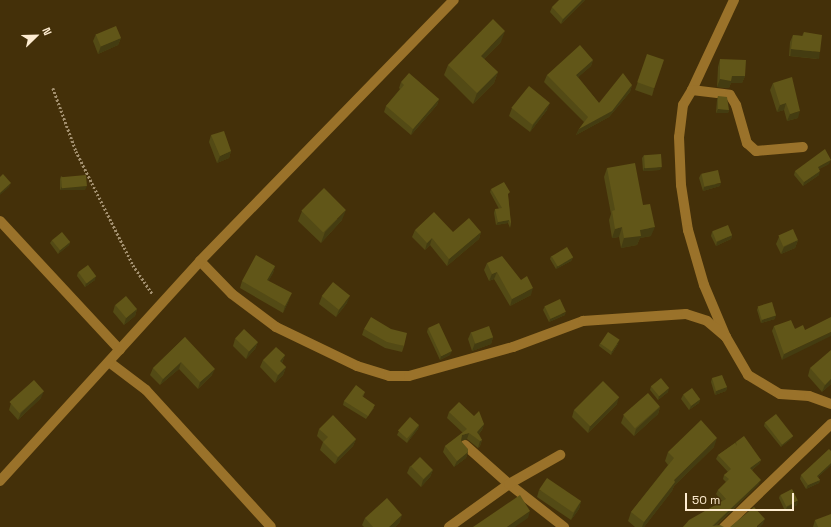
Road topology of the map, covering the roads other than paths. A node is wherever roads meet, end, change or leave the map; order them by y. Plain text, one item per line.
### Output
1 (454, 0) edge
2 (734, 0) edge
3 (692, 90) junction
4 (803, 147) dead end
5 (0, 221) edge
6 (200, 261) junction
7 (726, 338) junction
8 (120, 350) junction
9 (109, 362) junction
10 (831, 404) edge
11 (831, 424) edge
12 (465, 445) edge
13 (560, 455) dead end
14 (0, 481) edge
15 (509, 484) junction
16 (271, 527) edge
17 (449, 527) edge
18 (564, 527) edge
19 (724, 527) edge

1 - 6 street
2 - 3 street
3 - 4 street
3 - 7 street
5 - 8 street
6 - 7 street
6 - 8 street
7 - 10 street
8 - 9 street
9 - 14 street
9 - 16 street
11 - 19 street
12 - 15 street
13 - 15 street
15 - 17 street
15 - 18 street

